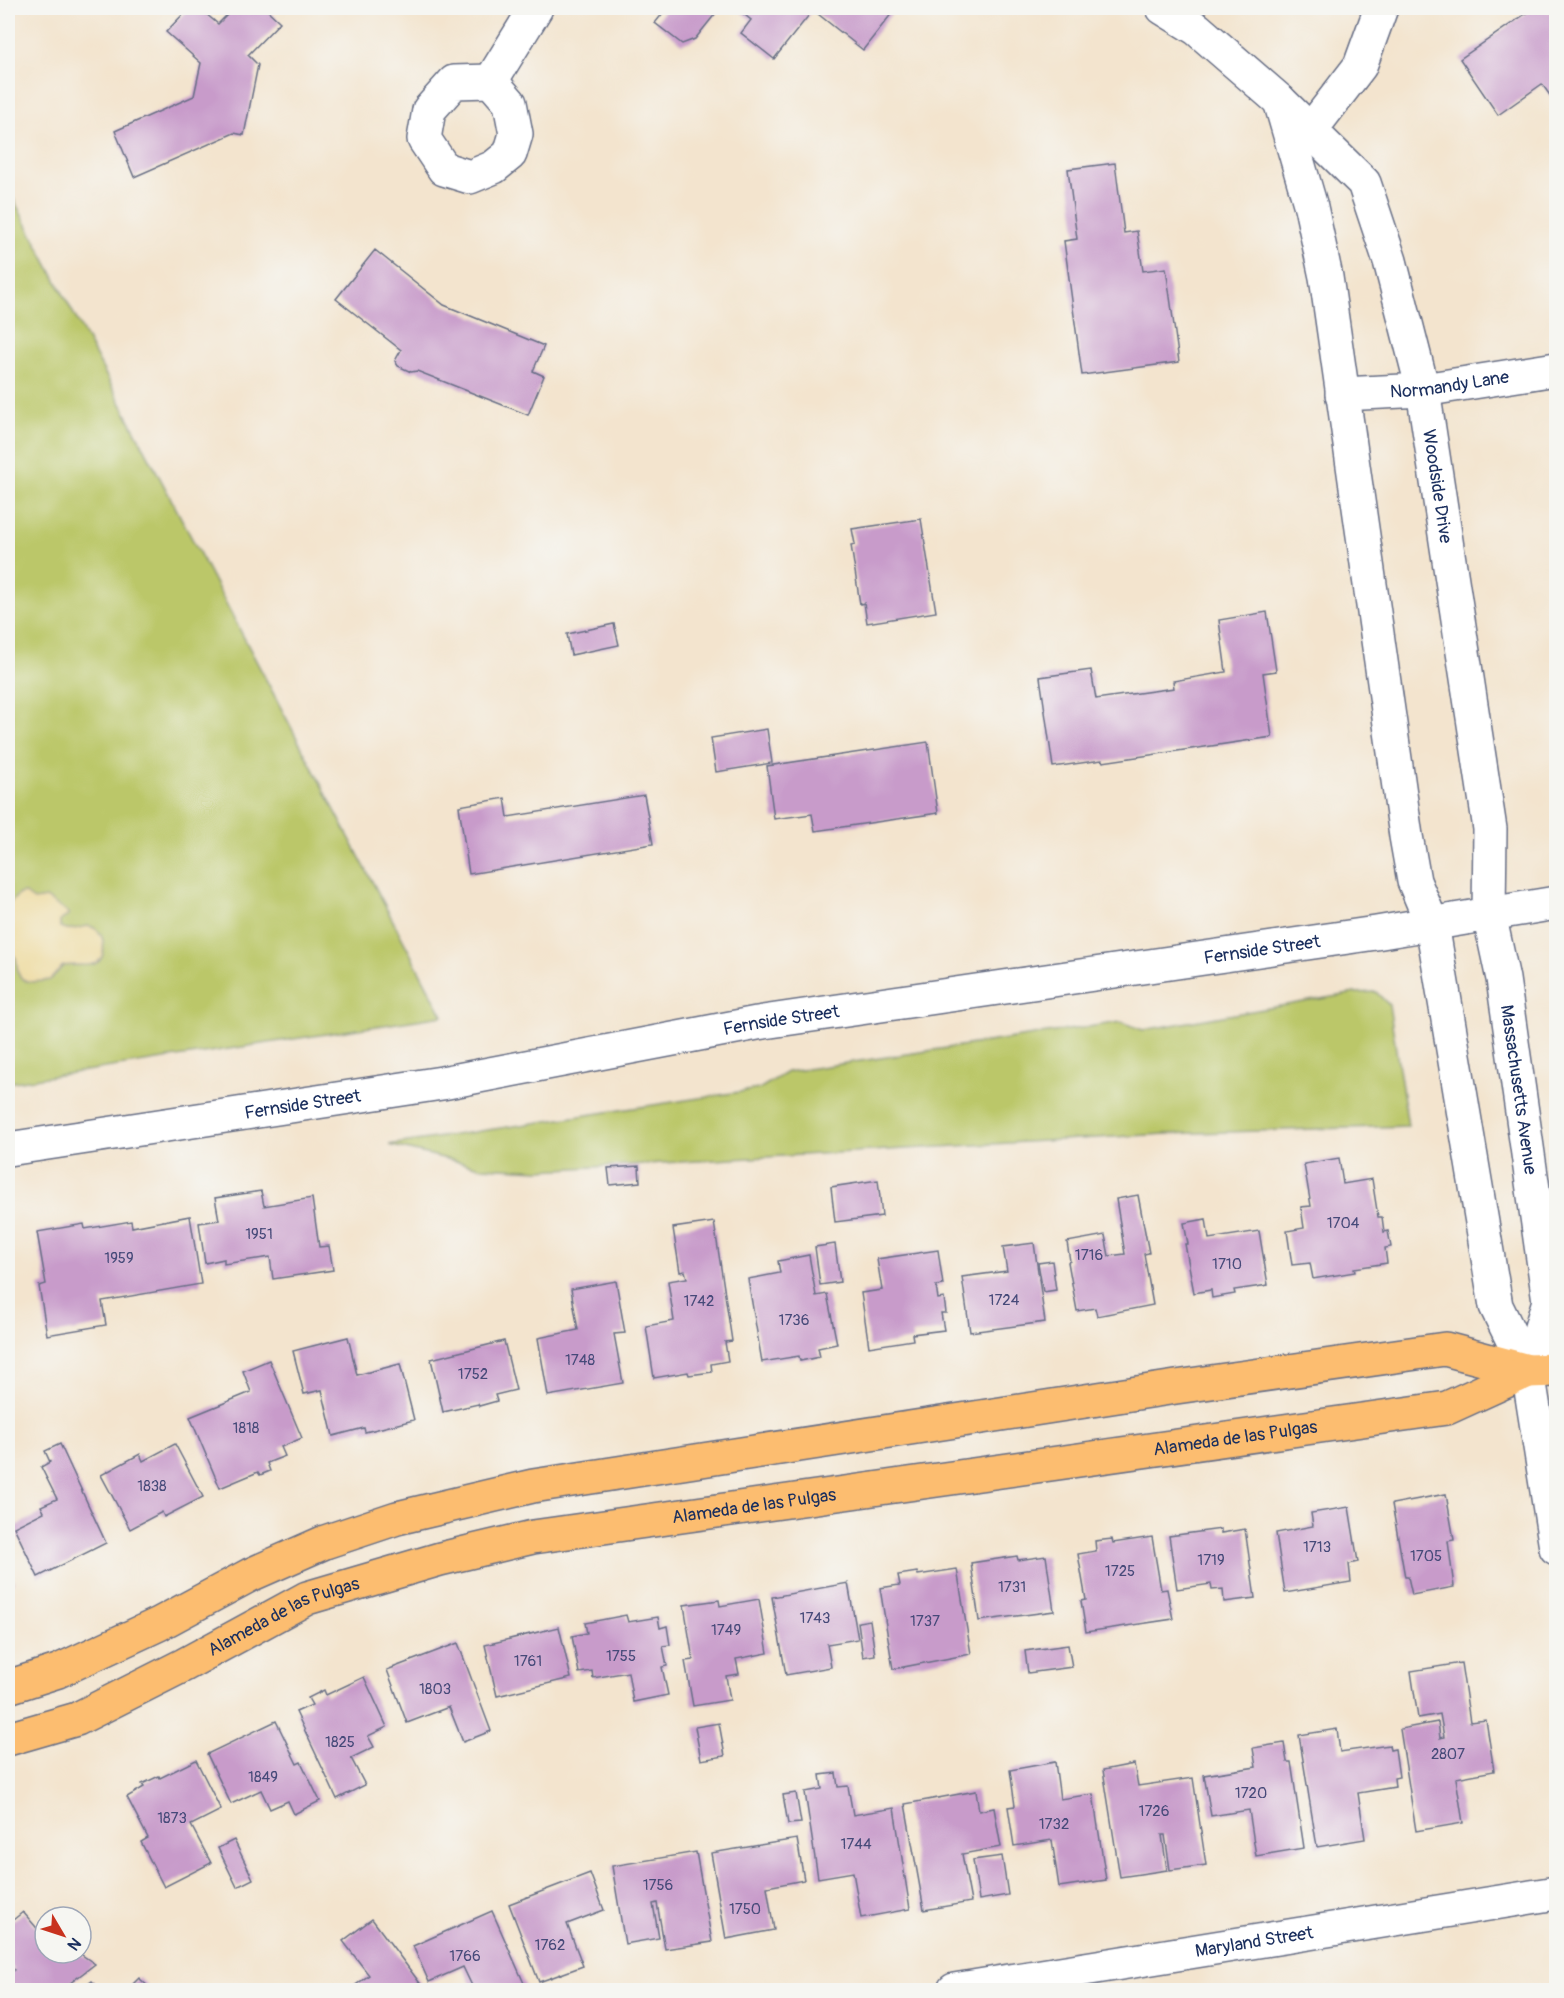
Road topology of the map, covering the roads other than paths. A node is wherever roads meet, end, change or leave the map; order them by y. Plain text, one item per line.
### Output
1 (536, 8) edge
2 (1163, 8) edge
3 (1381, 8) edge
4 (491, 81) dead end
5 (1280, 101) junction
6 (1310, 131) junction
7 (1557, 369) edge
8 (1423, 390) junction
9 (1342, 394) junction
10 (1557, 903) edge
11 (1489, 914) junction
12 (1432, 924) junction
13 (8, 1149) edge
14 (1542, 1371) edge
15 (1557, 1548) edge
16 (8, 1687) edge
17 (8, 1739) edge
18 (1557, 1893) edge
19 (954, 1990) edge

1 - 4 street
2 - 5 street, Woodside Drive
3 - 6 street
5 - 6 street, Woodside Drive
5 - 9 street
6 - 8 street, Woodside Drive
7 - 8 street, Normandy Lane
8 - 9 street, Normandy Lane
8 - 11 street, Woodside Drive
9 - 12 street
10 - 11 street, Fernside Street
11 - 12 street, Fernside Street
11 - 14 street, Massachusetts Avenue
12 - 13 street, Fernside Street
12 - 14 street, Massachusetts Avenue
14 - 15 street, Massachusetts Avenue
14 - 16 main road
14 - 17 main road, Alameda de las Pulgas
18 - 19 street, Maryland Street

